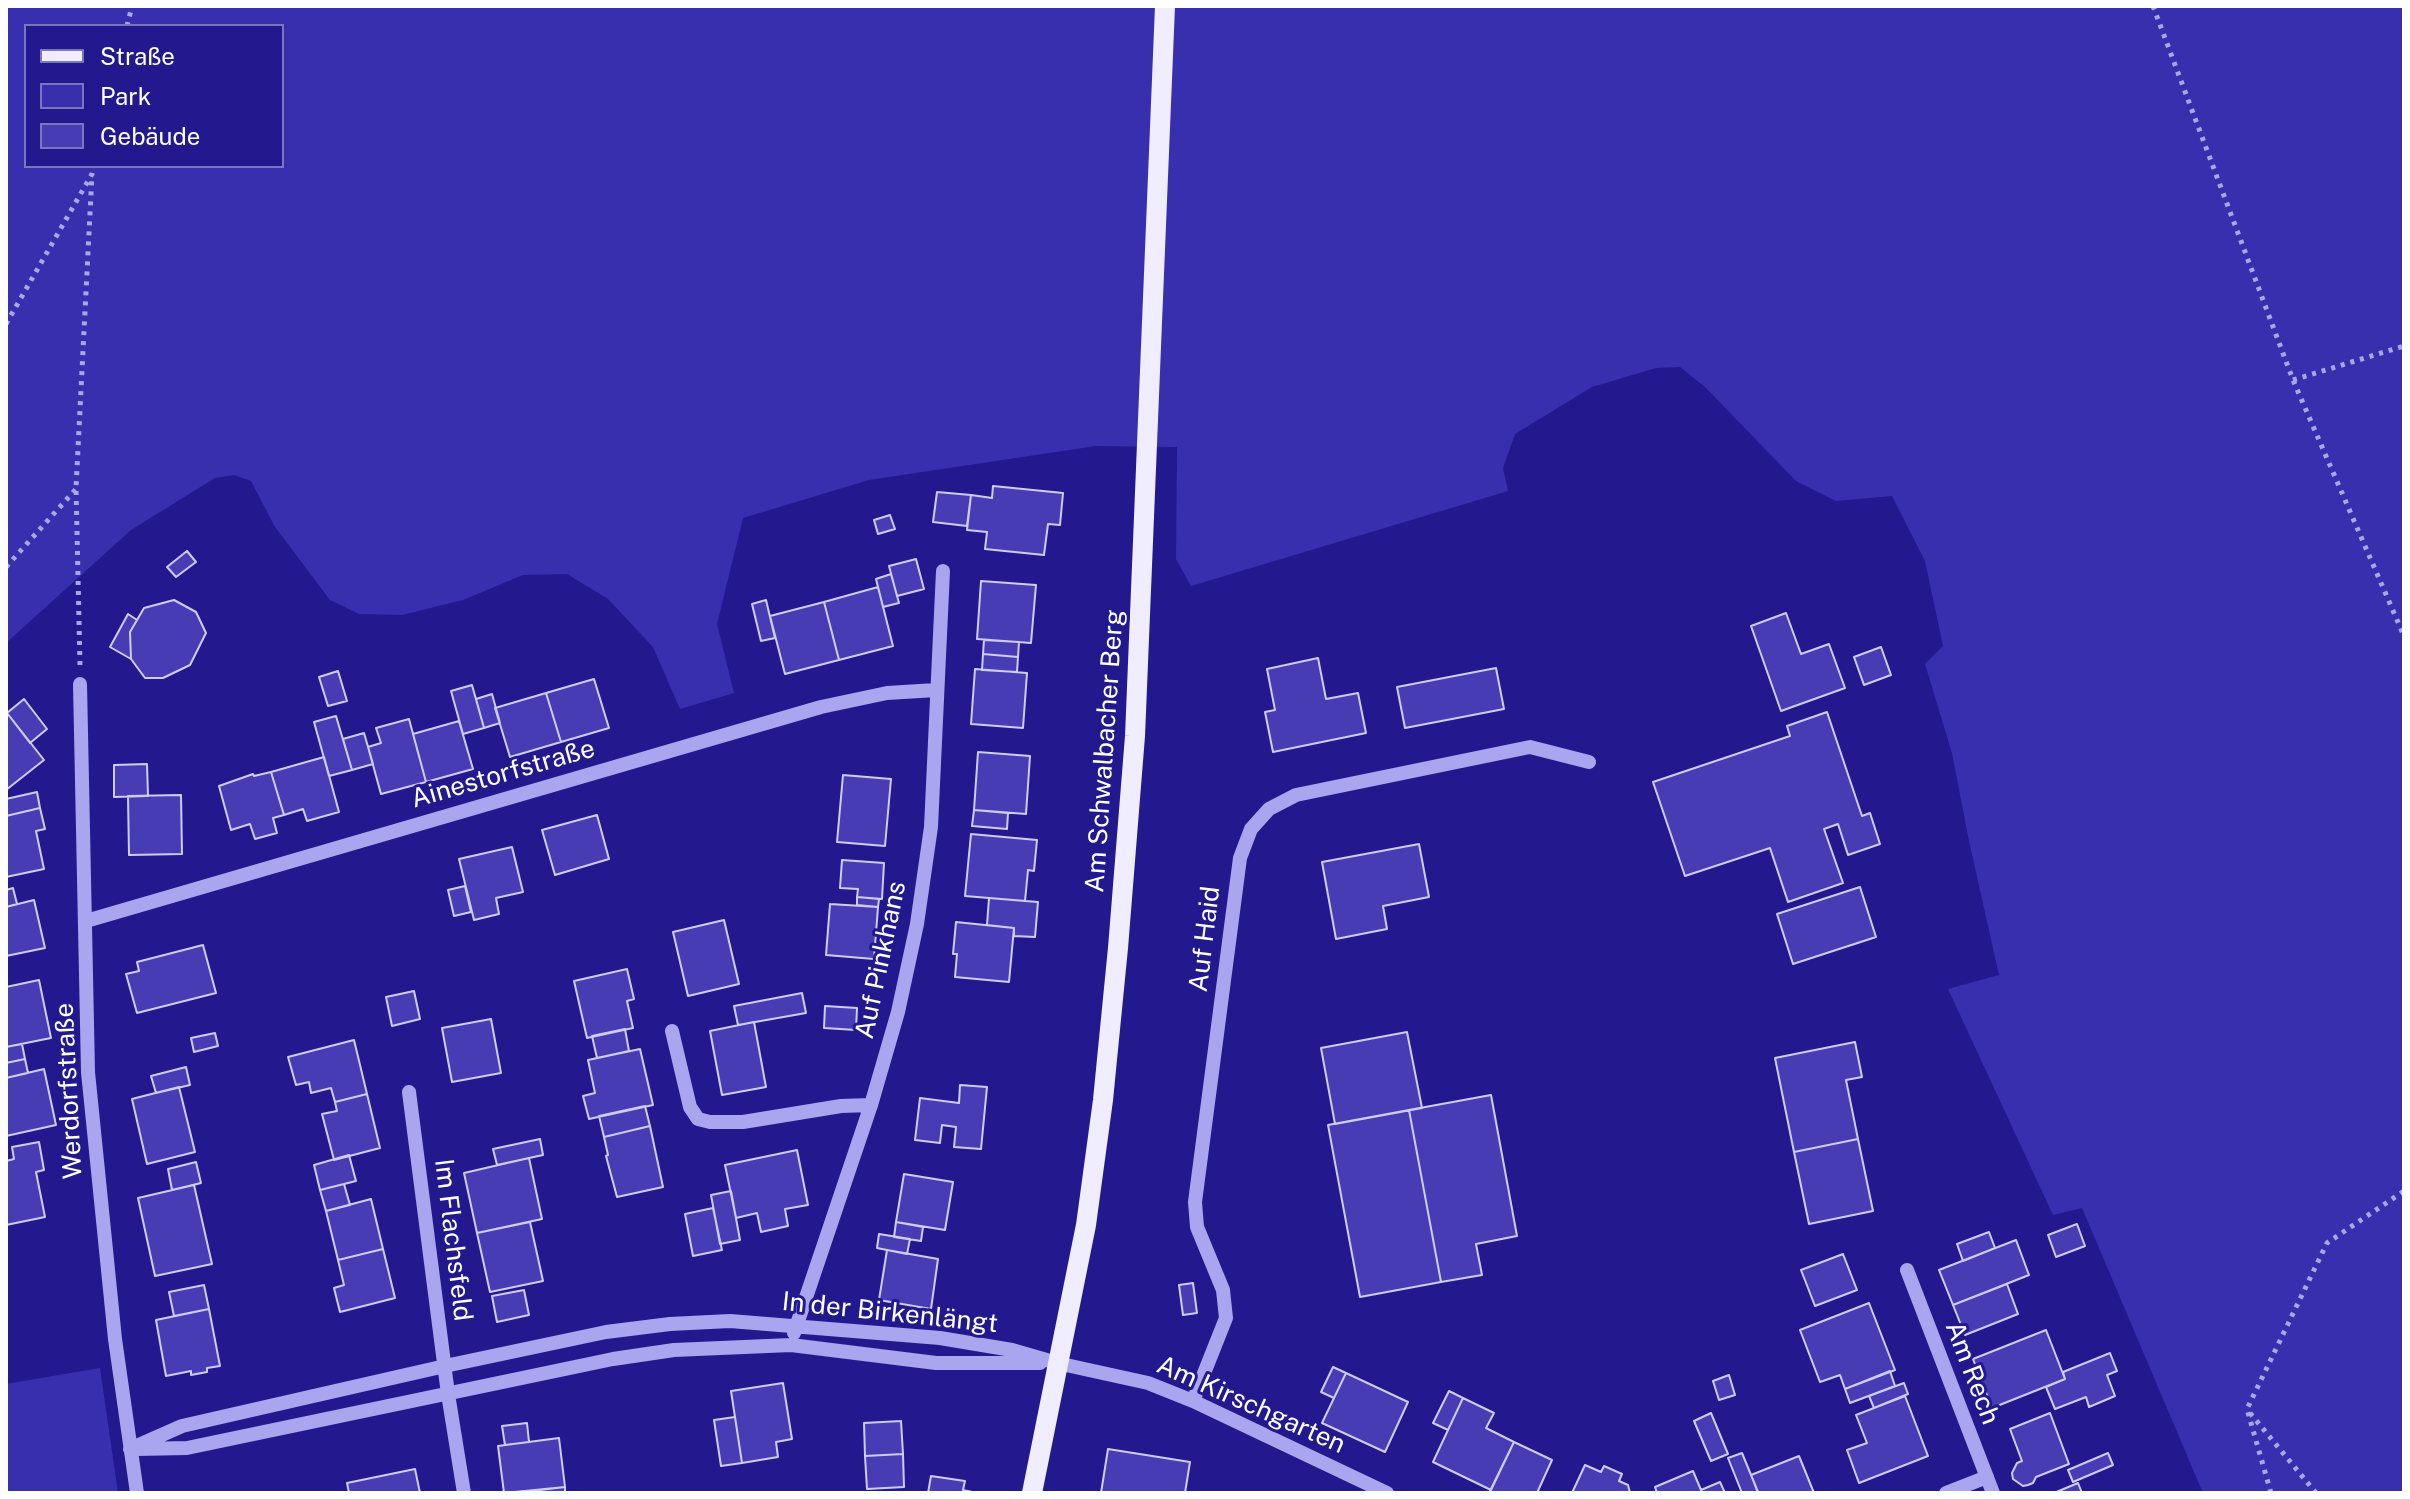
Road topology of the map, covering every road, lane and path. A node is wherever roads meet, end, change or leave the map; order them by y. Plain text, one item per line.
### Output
1 (1165, 6) edge
2 (2153, 6) edge
3 (94, 168) edge
4 (92, 174) junction
5 (6, 324) edge
6 (2404, 346) edge
7 (2293, 380) junction
8 (76, 488) junction
9 (6, 567) edge
10 (943, 571) dead end
11 (2404, 636) edge
12 (80, 684) joint
13 (936, 690) junction
14 (1589, 762) dead end
15 (86, 921) junction
16 (672, 1031) dead end
17 (409, 1092) dead end
18 (871, 1105) junction
19 (2404, 1191) edge
20 (1907, 1270) dead end
21 (796, 1326) junction
22 (791, 1345) junction
23 (1057, 1363) junction
24 (445, 1366) junction
25 (448, 1394) junction
26 (1193, 1401) junction
27 (2247, 1409) junction
28 (130, 1449) junction
29 (1987, 1477) junction
30 (1379, 1491) edge
31 (137, 1493) edge
32 (464, 1493) edge
33 (1032, 1493) edge
34 (1946, 1493) edge
35 (1993, 1493) edge
36 (2271, 1493) edge
37 (2316, 1493) edge

1 - 23 main road, Am Schwalbacher Berg
2 - 7 path
3 - 4 path
4 - 5 path
4 - 8 path
6 - 7 path
7 - 11 path
8 - 9 path
8 - 12 path
10 - 13 street, Auf Pinkhans
12 - 15 street, Werdorfstraße
13 - 15 street, Ainestorfstraße
13 - 18 street, Auf Pinkhans
14 - 26 street, Auf Haid
15 - 28 street, Werdorfstraße
16 - 18 street
17 - 24 street, Im Flachsfeld
18 - 21 street, Auf Pinkhans
19 - 27 path
20 - 29 street, Am Rech
21 - 22 street, Auf Pinkhans
21 - 23 street, In der Birkenlängt
21 - 24 street, In der Birkenlängt
22 - 23 street, In der Birkenlängt
22 - 25 street, In der Birkenlängt
23 - 26 street, Am Kirschgarten
23 - 33 main road, Am Schwalbacher Berg
24 - 25 street, Im Flachsfeld
24 - 28 street, In der Birkenlängt
25 - 28 street, In der Birkenlängt
25 - 32 street, Im Flachsfeld
26 - 30 street, Am Kirschgarten
27 - 36 path
27 - 37 path
28 - 31 street, Werdorfstraße
29 - 34 street
29 - 35 street, Am Rech

